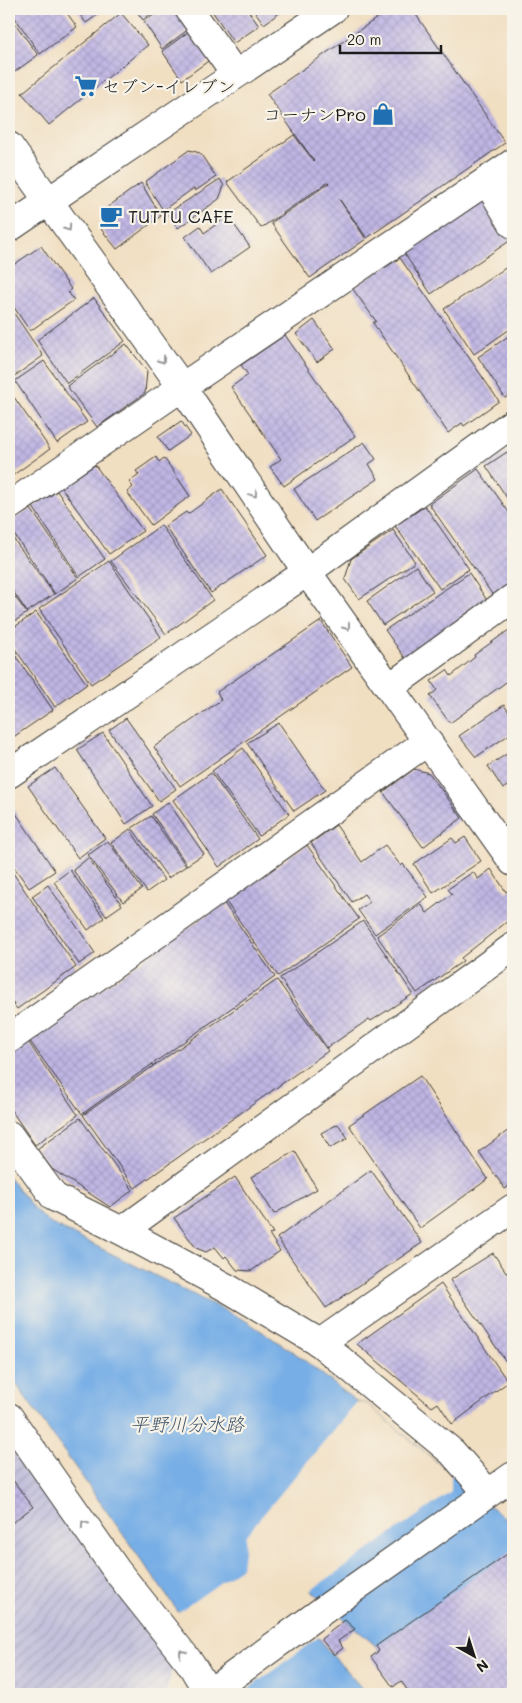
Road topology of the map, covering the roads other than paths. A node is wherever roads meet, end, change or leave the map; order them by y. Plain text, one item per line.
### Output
1 (189, 9) edge
2 (333, 9) edge
3 (235, 74) junction
4 (9, 146) edge
5 (513, 163) edge
6 (487, 182) junction
7 (49, 201) junction
8 (513, 224) edge
9 (9, 228) edge
10 (182, 387) junction
11 (513, 423) edge
12 (9, 506) edge
13 (307, 572) junction
14 (513, 598) edge
15 (390, 687) junction
16 (428, 741) junction
17 (9, 774) edge
18 (513, 862) edge
19 (513, 947) edge
20 (9, 1038) edge
21 (9, 1135) edge
22 (513, 1208) edge
23 (122, 1231) junction
24 (320, 1343) junction
25 (9, 1417) edge
26 (513, 1476) edge
27 (488, 1493) junction
28 (212, 1692) edge

1 - 3 street
2 - 3 street
3 - 7 street
4 - 7 street
5 - 6 street
6 - 8 street
6 - 10 street
7 - 9 street
7 -> 10 street
10 - 12 street
10 -> 13 street
11 - 13 street
13 -> 15 street
13 - 17 street
14 - 15 street
15 - 16 street
16 - 18 street
16 - 20 street
19 - 23 street
21 - 23 street
22 - 24 street
23 - 24 street
24 - 27 street
28 -> 25 street
26 - 27 street
27 - 28 street

